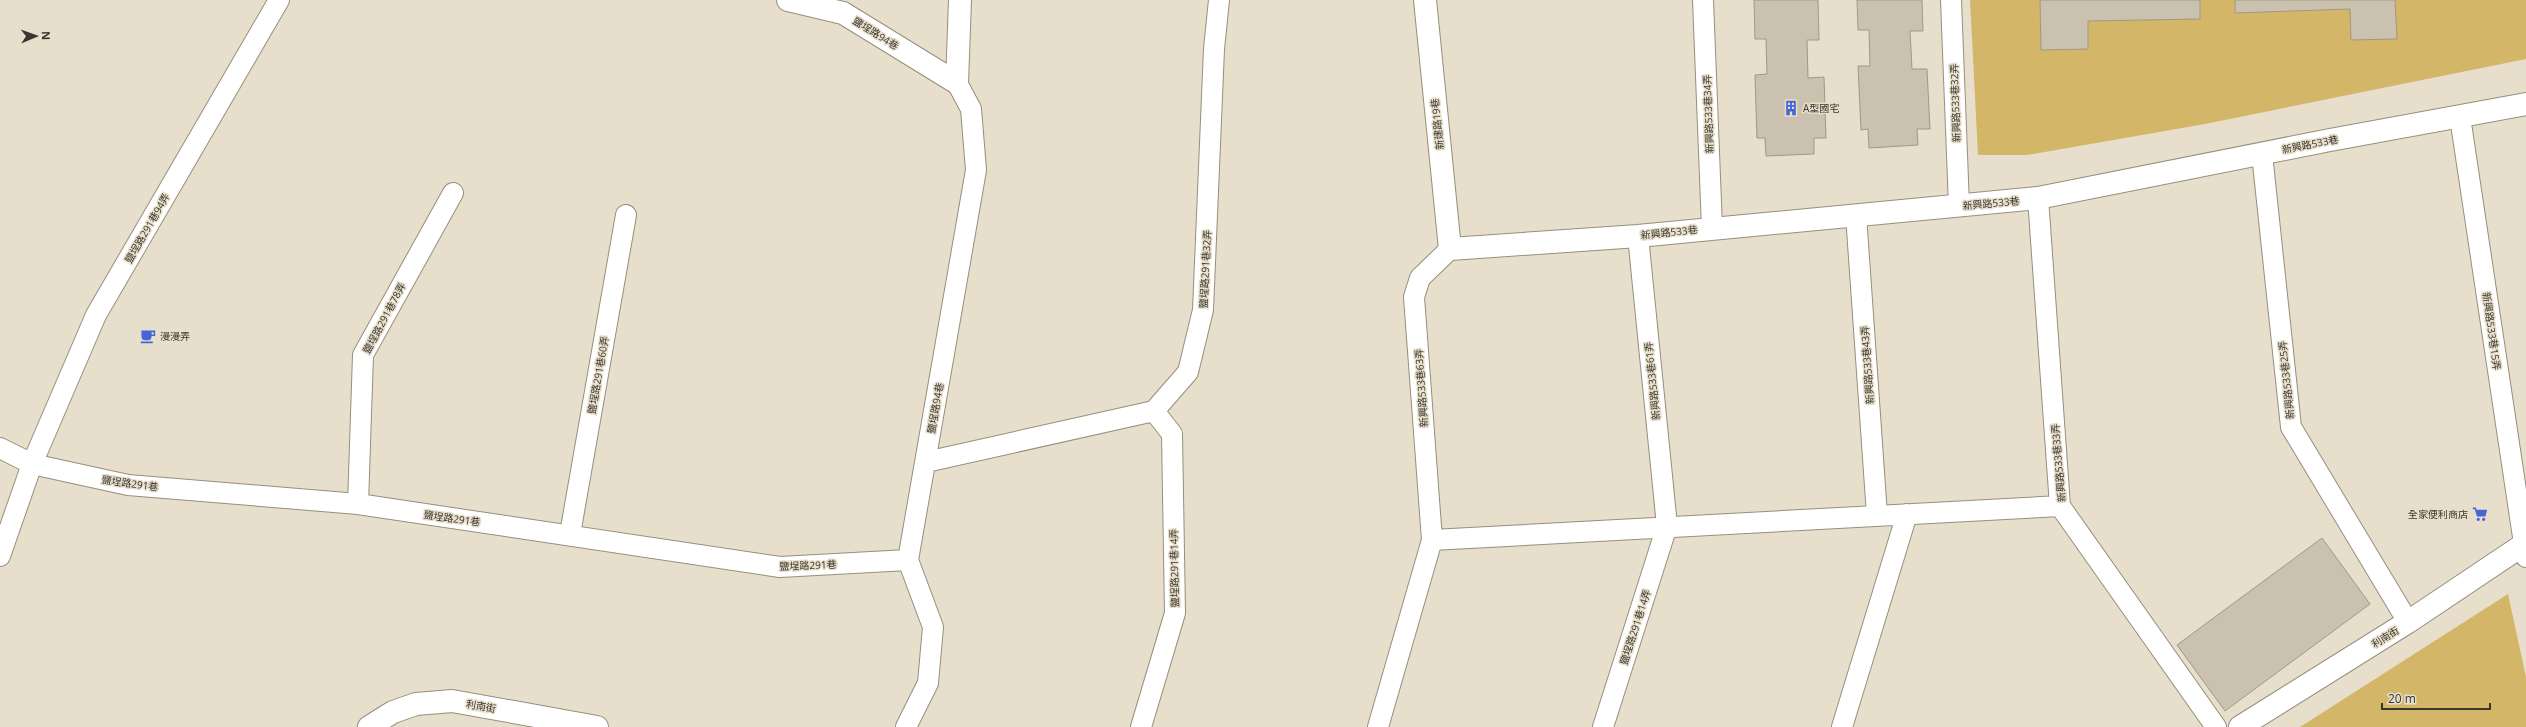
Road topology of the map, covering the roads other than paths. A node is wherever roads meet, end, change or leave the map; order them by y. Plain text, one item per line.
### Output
1 (279, 0) edge
2 (788, 0) edge
3 (960, 0) edge
4 (1219, 0) edge
5 (1425, 0) edge
6 (1703, 0) edge
7 (1951, 0) edge
8 (956, 84) junction
9 (2526, 104) edge
10 (2460, 117) junction
11 (2262, 154) junction
12 (453, 193) dead end
13 (2038, 198) junction
14 (1959, 206) junction
15 (626, 215) dead end
16 (1856, 215) junction
17 (1712, 228) junction
18 (1638, 236) junction
19 (1450, 249) junction
20 (1154, 411) junction
21 (0, 448) edge
22 (926, 462) junction
23 (32, 464) junction
24 (358, 504) junction
25 (2060, 506) junction
26 (1907, 514) junction
27 (1877, 515) junction
28 (1667, 526) junction
29 (570, 534) junction
30 (1432, 540) junction
31 (2525, 548) edge
32 (0, 556) edge
33 (908, 560) junction
34 (2408, 622) junction
35 (369, 727) edge
36 (595, 727) edge
37 (906, 727) edge
38 (1142, 727) edge
39 (1378, 727) edge
40 (1603, 727) edge
41 (1842, 727) edge
42 (2216, 727) edge
43 (2240, 727) edge

1 - 23 lane, 鹽埕路291巷94弄
2 - 8 street, 鹽埕路94巷
3 - 8 street
4 - 20 lane, 鹽埕路291巷32弄
5 - 19 street, 新建路19巷
6 - 17 lane, 新興路533巷34弄
7 - 14 lane, 新興路533巷32弄
8 - 22 lane, 鹽埕路94巷
9 - 10 street, 新興路533巷
10 - 11 street, 新興路533巷
10 - 31 lane, 新興路533巷15弄
11 - 13 street, 新興路533巷
11 - 34 lane, 新興路533巷25弄
12 - 24 lane, 鹽埕路291巷78弄
13 - 14 street, 新興路533巷
13 - 25 lane, 新興路533巷33弄
14 - 16 street, 新興路533巷
15 - 29 lane, 鹽埕路291巷60弄
16 - 17 street, 新興路533巷
16 - 27 lane, 新興路533巷43弄
17 - 18 street, 新興路533巷
18 - 19 street, 新興路533巷
18 - 28 lane, 新興路533巷61弄
19 - 30 lane, 新興路533巷63弄
20 - 22 lane
20 - 38 lane, 鹽埕路291巷14弄
21 - 23 lane, 鹽埕路291巷
22 - 33 lane, 鹽埕路94巷
23 - 24 lane, 鹽埕路291巷
23 - 32 lane, 鹽埕路291巷94弄
24 - 29 lane, 鹽埕路291巷
25 - 26 lane
25 - 42 lane, 新興路533巷33弄
26 - 27 lane
26 - 41 lane
27 - 28 lane
28 - 30 lane
28 - 40 lane, 鹽埕路291巷14弄
29 - 33 lane, 鹽埕路291巷
30 - 39 lane
31 - 34 street, 利南街
33 - 37 lane
34 - 43 street, 利南街
35 - 36 street, 利南街

